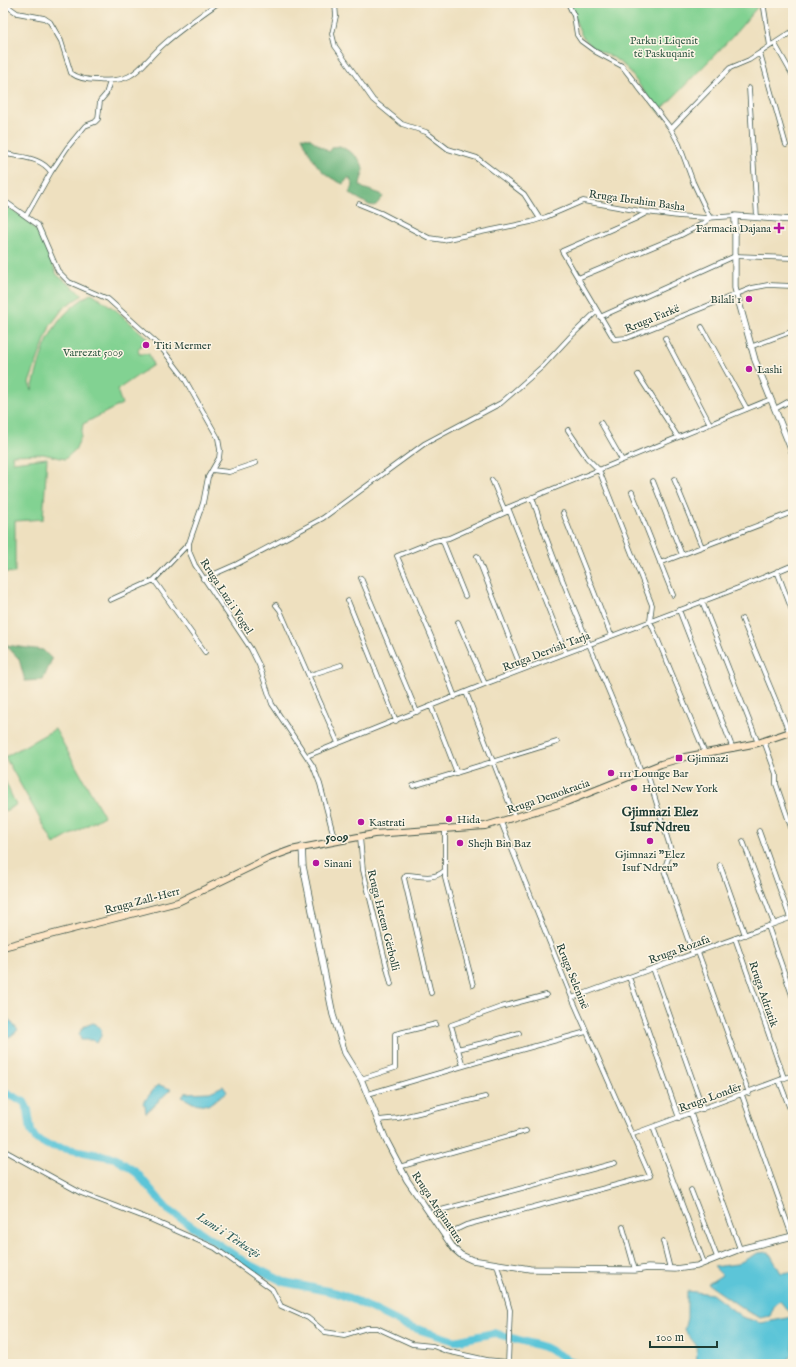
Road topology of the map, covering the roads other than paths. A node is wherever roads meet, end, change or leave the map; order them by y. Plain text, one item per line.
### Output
1 (3, 3) edge
2 (218, 3) edge
3 (335, 3) edge
4 (568, 3) edge
5 (764, 8) dead end
6 (793, 31) edge
7 (775, 44) junction
8 (770, 46) junction
9 (760, 53) junction
10 (793, 76) edge
11 (110, 81) junction
12 (749, 88) dead end
13 (671, 129) junction
14 (786, 145) dead end
15 (3, 153) edge
16 (51, 172) junction
17 (3, 200) edge
18 (359, 204) dead end
19 (646, 212) junction
20 (26, 216) junction
21 (735, 216) junction
22 (710, 218) junction
23 (757, 218) junction
24 (540, 219) junction
25 (793, 220) edge
26 (735, 256) junction
27 (793, 258) edge
28 (578, 278) junction
29 (793, 286) edge
30 (737, 294) junction
31 (597, 312) junction
32 (600, 316) junction
33 (702, 327) dead end
34 (793, 331) edge
35 (665, 338) dead end
36 (750, 347) junction
37 (638, 375) dead end
38 (771, 399) junction
39 (793, 399) edge
40 (747, 409) junction
41 (775, 409) junction
42 (601, 423) dead end
43 (710, 424) junction
44 (568, 430) dead end
45 (678, 437) junction
46 (793, 454) edge
47 (622, 460) junction
48 (256, 463) dead end
49 (212, 470) junction
50 (599, 470) junction
51 (674, 479) dead end
52 (492, 480) dead end
53 (653, 481) dead end
54 (632, 492) dead end
55 (532, 498) junction
56 (507, 510) junction
57 (793, 512) edge
58 (562, 513) dead end
59 (442, 539) junction
60 (189, 543) junction
61 (702, 547) junction
62 (682, 555) junction
63 (477, 556) dead end
64 (660, 563) junction
65 (793, 565) edge
66 (777, 572) junction
67 (361, 578) dead end
68 (203, 579) junction
69 (154, 580) junction
70 (673, 595) dead end
71 (465, 596) dead end
72 (110, 600) dead end
73 (348, 601) dead end
74 (702, 601) junction
75 (276, 605) dead end
76 (679, 610) junction
77 (793, 613) edge
78 (742, 619) dead end
79 (650, 621) junction
80 (458, 622) dead end
81 (611, 635) junction
82 (587, 644) junction
83 (205, 652) dead end
84 (566, 653) junction
85 (341, 665) dead end
86 (522, 670) junction
87 (310, 675) junction
88 (485, 684) junction
89 (466, 692) junction
90 (454, 697) junction
91 (431, 706) junction
92 (417, 712) junction
93 (396, 720) junction
94 (791, 731) edge
95 (557, 742) dead end
96 (761, 742) junction
97 (338, 743) junction
98 (733, 749) junction
99 (705, 753) junction
100 (307, 756) junction
101 (492, 761) junction
102 (643, 770) junction
103 (457, 773) junction
104 (413, 786) dead end
105 (515, 818) junction
106 (501, 822) junction
107 (445, 830) junction
108 (759, 831) dead end
109 (793, 833) edge
110 (360, 836) junction
111 (335, 841) junction
112 (743, 841) dead end
113 (302, 847) junction
114 (720, 865) dead end
115 (444, 871) junction
116 (792, 917) edge
117 (774, 924) junction
118 (768, 926) junction
119 (744, 935) junction
120 (735, 938) junction
121 (3, 947) edge
122 (698, 952) junction
123 (693, 954) junction
124 (653, 968) junction
125 (629, 977) junction
126 (391, 984) dead end
127 (473, 985) dead end
128 (432, 993) dead end
129 (546, 995) dead end
130 (572, 998) junction
131 (793, 998) edge
132 (436, 1024) dead end
133 (586, 1032) junction
134 (519, 1033) dead end
135 (457, 1049) junction
136 (463, 1066) junction
137 (793, 1075) edge
138 (784, 1078) junction
139 (361, 1079) junction
140 (779, 1080) junction
141 (748, 1093) junction
142 (368, 1094) junction
143 (742, 1095) junction
144 (485, 1097) dead end
145 (703, 1109) junction
146 (691, 1114) junction
147 (793, 1117) edge
148 (679, 1118) junction
149 (378, 1120) junction
150 (654, 1127) junction
151 (526, 1131) dead end
152 (633, 1134) junction
153 (3, 1150) edge
154 (614, 1163) dead end
155 (399, 1167) junction
156 (691, 1190) dead end
157 (430, 1213) junction
158 (623, 1227) dead end
159 (446, 1235) junction
160 (792, 1236) edge
161 (663, 1241) dead end
162 (740, 1249) junction
163 (717, 1257) junction
164 (704, 1263) junction
165 (496, 1265) junction
166 (670, 1269) junction
167 (634, 1270) junction
168 (508, 1363) edge

1 - 11 street
2 - 11 street
3 - 24 street
4 - 13 street
5 - 8 street
6 - 7 street
7 - 8 street
7 - 10 street
8 - 9 street
9 - 13 street
9 - 14 street
11 - 16 street
12 - 23 street
13 - 22 street
15 - 16 street
16 - 20 street
17 - 20 street
18 - 24 street, Rruga Ibrahim Basha
19 - 22 street, Rruga Ibrahim Basha
19 - 24 street, Rruga Ibrahim Basha
19 - 28 street, Rruga Farkë
20 - 49 street
21 - 22 street, Rruga Ibrahim Basha
21 - 23 street
21 - 26 street
22 - 28 street
23 - 25 street
26 - 27 street
26 - 30 street
26 - 32 street
28 - 31 street, Rruga Farkë
29 - 30 street, Rruga Farkë
30 - 32 street, Rruga Farkë
30 - 36 street
31 - 32 street, Rruga Farkë
31 - 68 street
33 - 40 street
34 - 36 street
35 - 43 street
36 - 38 street
37 - 45 street
38 - 40 street
38 - 41 street
39 - 41 street
40 - 43 street
41 - 46 street
42 - 47 street
43 - 45 street
44 - 50 street
45 - 47 street
47 - 50 street
48 - 49 street
49 - 60 street
50 - 55 street
50 - 79 street
51 - 61 street
52 - 56 street
53 - 62 street
54 - 64 street
55 - 56 street
55 - 82 street
56 - 59 street
56 - 84 street
57 - 61 street
58 - 81 street
59 - 71 street
59 - 90 street
60 - 68 street, Rruga Luzi i Vogel
60 - 69 street
61 - 62 street
62 - 64 street
63 - 86 street
64 - 70 street
65 - 66 street, Rruga Dervish Tarja
66 - 74 street, Rruga Dervish Tarja
66 - 77 street
67 - 92 street
68 - 100 street, Rruga Luzi i Vogel
69 - 72 street
69 - 83 street
73 - 93 street
74 - 76 street, Rruga Dervish Tarja
74 - 96 street
75 - 87 street
76 - 79 street, Rruga Dervish Tarja
76 - 98 street
78 - 94 street
79 - 81 street, Rruga Dervish Tarja
79 - 99 street
80 - 88 street
81 - 82 street, Rruga Dervish Tarja
82 - 84 street, Rruga Dervish Tarja
82 - 102 street
84 - 86 street, Rruga Dervish Tarja
85 - 87 street
86 - 88 street, Rruga Dervish Tarja
87 - 97 street
88 - 89 street, Rruga Dervish Tarja
89 - 90 street, Rruga Dervish Tarja
89 - 101 street
90 - 91 street, Rruga Dervish Tarja
91 - 92 street, Rruga Dervish Tarja
91 - 103 street
92 - 93 street, Rruga Dervish Tarja
93 - 97 street, Rruga Dervish Tarja
94 - 96 main road, Rruga Demokracia
95 - 101 street
96 - 98 main road, Rruga Demokracia
96 - 109 street
97 - 100 street, Rruga Dervish Tarja
98 - 99 main road, Rruga Demokracia
99 - 102 main road, Rruga Demokracia
100 - 111 street, Rruga Luzi i Vogel
101 - 103 street
101 - 105 street
102 - 105 main road, Rruga Demokracia
102 - 123 street
103 - 104 street
105 - 106 main road, Rruga Demokracia
106 - 107 main road, Rruga Demokracia
106 - 130 street, Rruga Seleninë
107 - 110 main road, Rruga Demokracia
107 - 115 street
108 - 116 street
110 - 111 main road, Rruga Demokracia
110 - 126 street, Rruga Hetem Gërbolli
111 - 113 main road, Rruga Demokracia
112 - 117 street
113 - 121 main road, Rruga Zall-Herr
113 - 139 street, Rruga Argjinatura
114 - 119 street
115 - 127 street
115 - 128 street
116 - 117 street, Rruga Rozafa
117 - 118 street, Rruga Rozafa
118 - 119 street, Rruga Rozafa
118 - 131 street
119 - 120 street, Rruga Rozafa
120 - 122 street, Rruga Rozafa
120 - 138 street, Rruga Adriatik
122 - 123 street, Rruga Rozafa
122 - 141 street
123 - 124 street, Rruga Rozafa
124 - 125 street, Rruga Rozafa
124 - 145 street
125 - 130 street, Rruga Rozafa
125 - 148 street
129 - 135 street
130 - 133 street, Rruga Seleninë
132 - 139 street
133 - 136 street
133 - 152 street, Rruga Seleninë
134 - 135 street
135 - 136 street
136 - 142 street
137 - 138 street, Rruga Londër
138 - 140 street, Rruga Londër
139 - 142 street, Rruga Argjinatura
140 - 141 street, Rruga Londër
140 - 147 street
141 - 143 street, Rruga Londër
142 - 149 street, Rruga Argjinatura
143 - 145 street, Rruga Londër
143 - 160 street
144 - 149 street
145 - 146 street, Rruga Londër
146 - 148 street, Rruga Londër
146 - 162 street
148 - 150 street, Rruga Londër
149 - 155 street, Rruga Argjinatura
150 - 152 street, Rruga Londër
150 - 164 street
151 - 155 street
152 - 159 street, Rruga Seleninë
153 - 168 street
154 - 157 street
155 - 157 street, Rruga Argjinatura
156 - 163 street
157 - 159 street, Rruga Argjinatura
158 - 167 street
159 - 165 street, Rruga Argjinatura
160 - 162 street, Rruga Argjinatura
161 - 166 street
162 - 163 street, Rruga Argjinatura
163 - 164 street, Rruga Argjinatura
164 - 166 street, Rruga Argjinatura
165 - 167 street, Rruga Argjinatura
165 - 168 street
166 - 167 street, Rruga Argjinatura

